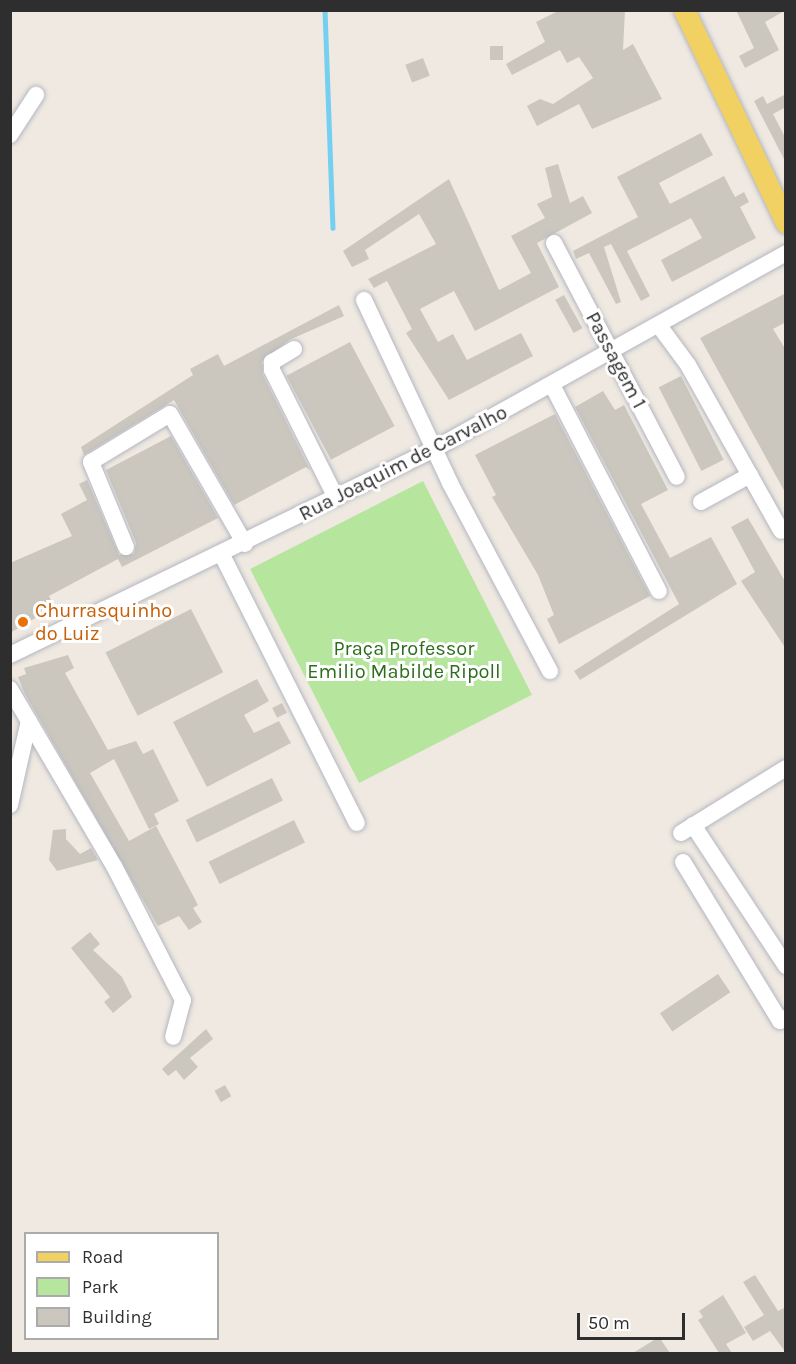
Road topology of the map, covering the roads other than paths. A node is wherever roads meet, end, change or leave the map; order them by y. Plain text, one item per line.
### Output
1 (684, 10) edge
2 (36, 95) dead end
3 (10, 135) edge
4 (772, 186) junction
5 (786, 204) edge
6 (786, 223) edge
7 (554, 243) dead end
8 (786, 253) edge
9 (364, 300) dead end
10 (660, 327) junction
11 (294, 349) dead end
12 (612, 351) junction
13 (552, 385) junction
14 (434, 449) junction
15 (750, 475) junction
16 (677, 477) dead end
17 (336, 498) junction
18 (701, 502) dead end
19 (781, 531) dead end
20 (245, 544) junction
21 (126, 547) dead end
22 (222, 555) junction
23 (659, 591) dead end
24 (10, 655) edge
25 (550, 671) dead end
26 (10, 689) edge
27 (29, 721) junction
28 (786, 768) edge
29 (10, 805) edge
30 (357, 822) dead end
31 (683, 862) dead end
32 (786, 966) edge
33 (783, 1020) edge
34 (173, 1037) dead end

1 - 4 main road
2 - 3 street
4 - 5 main road
4 - 6 main road
7 - 12 street, Passagem 1
8 - 10 street, Rua Joaquim de Carvalho
9 - 14 street
10 - 12 street, Rua Joaquim de Carvalho
10 - 15 street
11 - 17 street
12 - 13 street, Rua Joaquim de Carvalho
12 - 16 street, Passagem 1
13 - 14 street, Rua Joaquim de Carvalho
13 - 23 street
14 - 17 street, Rua Joaquim de Carvalho
14 - 25 street
15 - 18 street
15 - 19 street
17 - 20 street, Rua Joaquim de Carvalho
20 - 21 street
20 - 22 street, Rua Joaquim de Carvalho
22 - 24 street, Rua Joaquim de Carvalho
22 - 30 street
26 - 27 street
27 - 29 street
27 - 34 street
28 - 32 street
31 - 33 street

